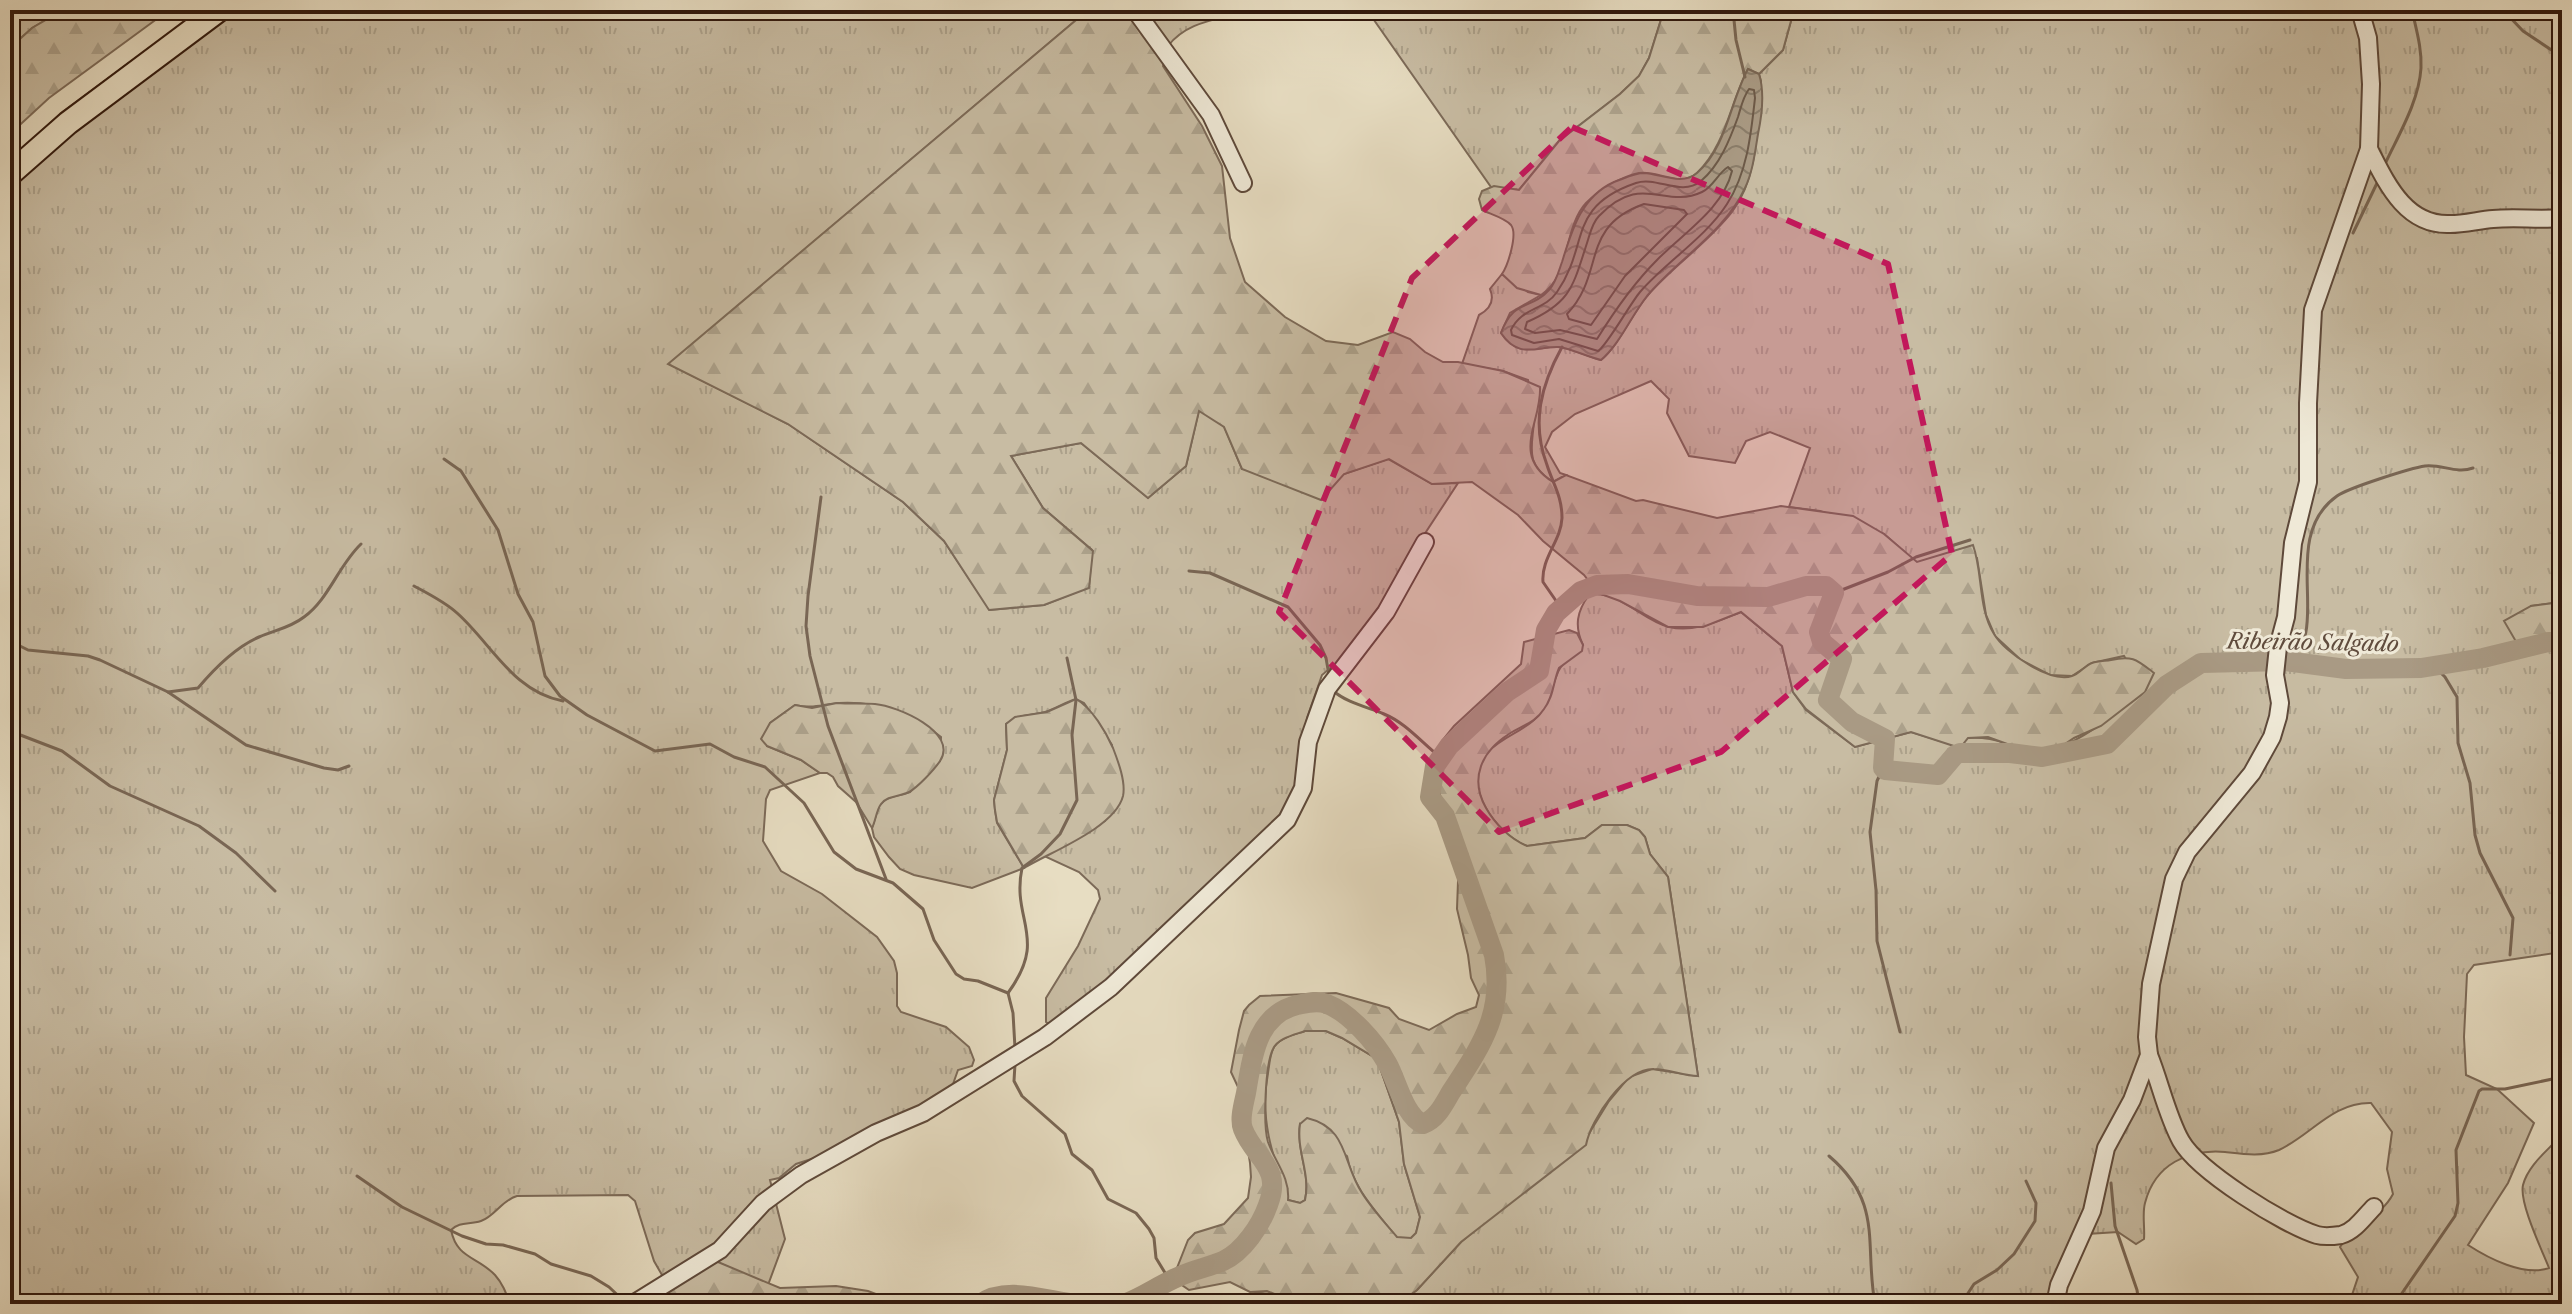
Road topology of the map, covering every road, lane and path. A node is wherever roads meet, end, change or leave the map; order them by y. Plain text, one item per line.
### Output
1 (219, 10) edge
2 (1135, 10) edge
3 (2360, 10) edge
4 (2369, 149) junction
5 (10, 174) edge
6 (1243, 183) dead end
7 (2562, 218) edge
8 (1425, 542) dead end
9 (2149, 1055) junction
10 (2374, 1207) dead end
11 (633, 1304) edge
12 (2055, 1304) edge

1 - 5 main road
2 - 6 street
3 - 4 street
4 - 7 street
4 - 9 street
8 - 11 street
9 - 10 street
9 - 12 street

